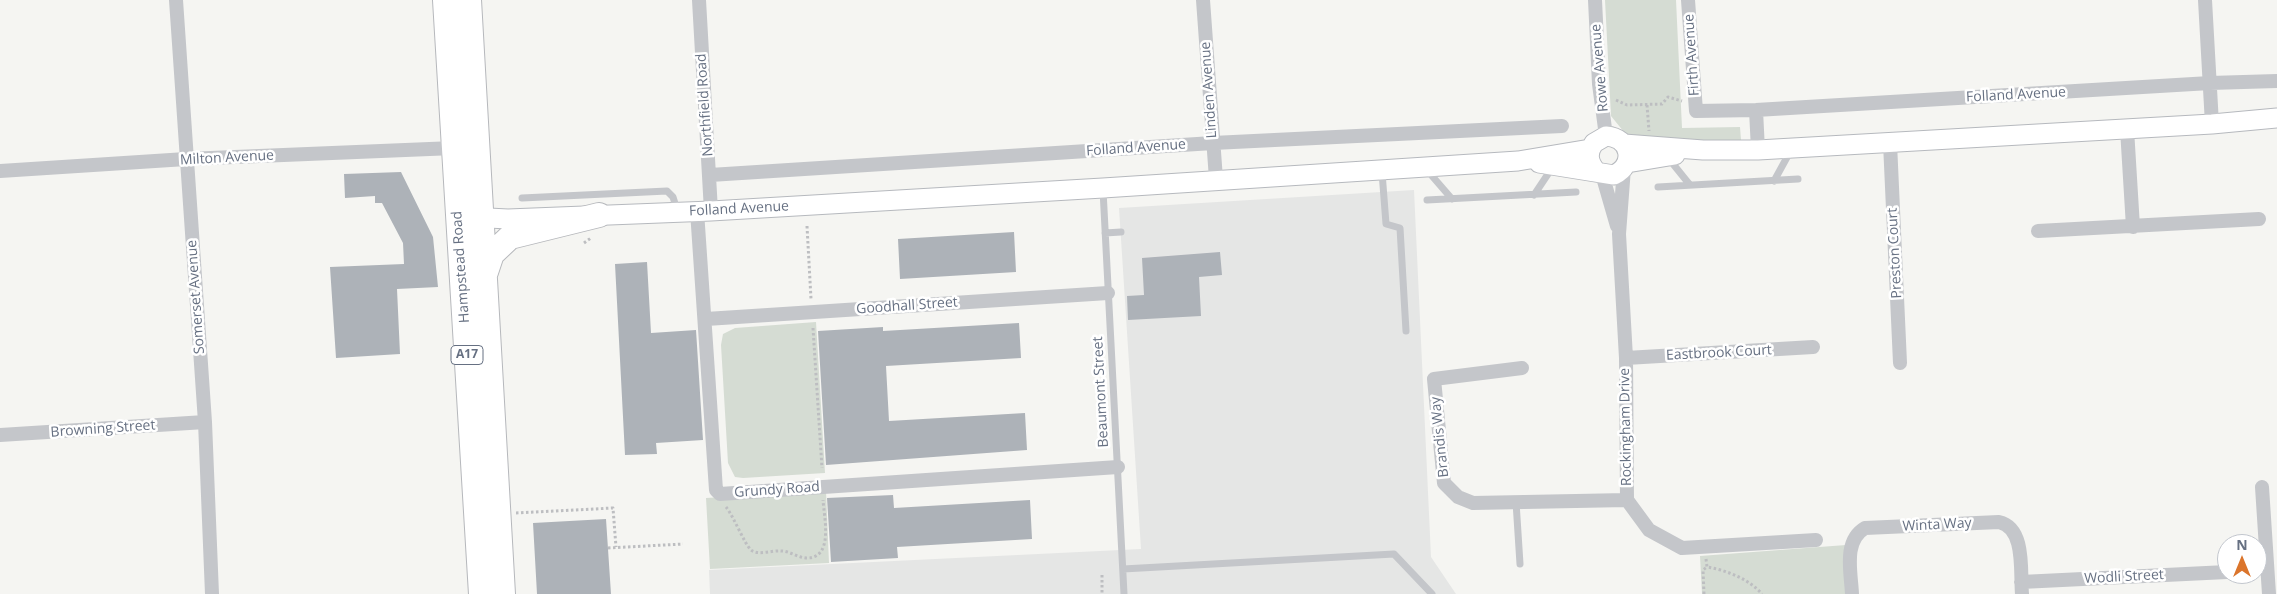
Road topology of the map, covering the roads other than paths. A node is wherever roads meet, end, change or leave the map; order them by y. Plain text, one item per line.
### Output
1 (176, 0) edge
2 (445, 0) edge
3 (469, 0) edge
4 (699, 0) edge
5 (1203, 0) edge
6 (1595, 0) edge
7 (1688, 0) edge
8 (2205, 0) edge
9 (2277, 81) edge
10 (2210, 83) junction
11 (1756, 110) junction
12 (1696, 111) joint
13 (2277, 118) edge
14 (2212, 124) junction
15 (1562, 126) dead end
16 (2127, 129) junction
17 (1606, 136) junction
18 (1213, 143) junction
19 (1890, 143) junction
20 (1624, 144) junction
21 (1792, 147) junction
22 (454, 148) junction
23 (1590, 149) junction
24 (1703, 150) junction
25 (1758, 150) junction
26 (1667, 157) junction
27 (186, 159) junction
28 (1518, 161) junction
29 (1553, 165) junction
30 (1424, 166) junction
31 (1625, 166) junction
32 (1382, 169) junction
33 (0, 171) edge
34 (1599, 173) junction
35 (710, 175) junction
36 (1216, 179) junction
37 (1798, 179) dead end
38 (1774, 181) junction
39 (1690, 185) junction
40 (1658, 187) dead end
41 (1103, 188) junction
42 (1576, 192) dead end
43 (1534, 195) junction
44 (522, 198) dead end
45 (1452, 199) junction
46 (1427, 200) dead end
47 (589, 209) junction
48 (704, 211) junction
49 (458, 216) junction
50 (482, 218) junction
51 (2258, 219) dead end
52 (2133, 227) junction
53 (2038, 231) dead end
54 (1121, 232) dead end
55 (1105, 233) junction
56 (1619, 234) junction
57 (485, 274) junction
58 (1108, 293) junction
59 (706, 319) junction
60 (1406, 331) dead end
61 (1813, 347) dead end
62 (1626, 358) junction
63 (1900, 363) dead end
64 (1522, 368) dead end
65 (205, 422) junction
66 (0, 435) edge
67 (1118, 467) junction
68 (2262, 487) dead end
69 (1627, 500) junction
70 (1516, 502) junction
71 (2262, 534) edge
72 (1816, 540) dead end
73 (1520, 564) dead end
74 (1123, 569) junction
75 (2217, 573) edge
76 (2021, 588) edge
77 (212, 594) edge
78 (482, 594) edge
79 (503, 594) edge
80 (1124, 594) edge
81 (1432, 594) edge
82 (1852, 594) edge

1 - 27 street, Somerset Avenue
2 - 22 highway, Hampstead Road / A17
3 - 50 highway, Hampstead Road / A17
4 - 35 street, Northfield Road
5 - 18 street, Linden Avenue
6 - 17 street, Rowe Avenue
7 - 12 street, Firth Avenue
8 - 10 street
9 - 10 street, Folland Avenue
10 - 11 street, Folland Avenue
10 - 14 street
11 - 12 street, Folland Avenue
11 - 25 street
13 - 14 street
14 - 16 street
15 - 18 street, Folland Avenue
16 - 19 street
16 - 52 street
17 - 20 street
17 - 23 street
18 - 35 street, Folland Avenue
18 - 36 street, Linden Avenue
19 - 21 street
19 - 63 street, Preston Court
20 - 24 street
20 - 31 street
21 - 25 street
21 - 38 lane
22 - 27 street, Milton Avenue
22 - 49 highway, Hampstead Road / A17
23 - 28 street, Folland Avenue
23 - 34 street
24 - 25 street
24 - 26 street
26 - 31 street
26 - 39 lane
27 - 33 street, Milton Avenue
27 - 65 street, Somerset Avenue
28 - 29 street, Folland Avenue
28 - 30 street, Folland Avenue
29 - 34 street, Folland Avenue
29 - 43 lane
30 - 32 street, Folland Avenue
30 - 45 lane
31 - 34 street
31 - 56 street, Rockingham Drive
32 - 36 street, Folland Avenue
32 - 60 lane
34 - 56 street, Rockingham Drive
35 - 48 street, Northfield Road
36 - 41 street, Folland Avenue
37 - 38 lane
38 - 39 lane
39 - 40 lane
41 - 48 street, Folland Avenue
41 - 55 lane, Beaumont Street
42 - 43 lane
43 - 45 lane
44 - 47 lane, Folland Avenue
45 - 46 lane
47 - 48 street, Folland Avenue
47 - 50 street, Folland Avenue
47 - 57 highway
48 - 59 street, Grundy Road
49 - 50 street, Folland Avenue
49 - 78 highway, Hampstead Road / A17
50 - 57 highway, Hampstead Road / A17
51 - 52 street
52 - 53 street
54 - 55 lane
55 - 58 lane, Beaumont Street
56 - 62 street, Rockingham Drive
57 - 79 highway, Hampstead Road / A17
58 - 59 street, Goodhall Street
58 - 67 lane, Beaumont Street
59 - 67 street, Grundy Road
61 - 62 street, Eastbrook Court
62 - 69 street, Rockingham Drive
64 - 70 street, Brandis Way
65 - 66 street, Browning Street
65 - 77 street, Somerset Avenue
67 - 74 lane, Beaumont Street
68 - 71 street
69 - 70 street, Brandis Way
69 - 72 street, Rockingham Drive
70 - 73 lane
74 - 80 lane, Beaumont Street
74 - 81 lane
75 - 76 street, Wodli Street
76 - 82 street, Winta Way

